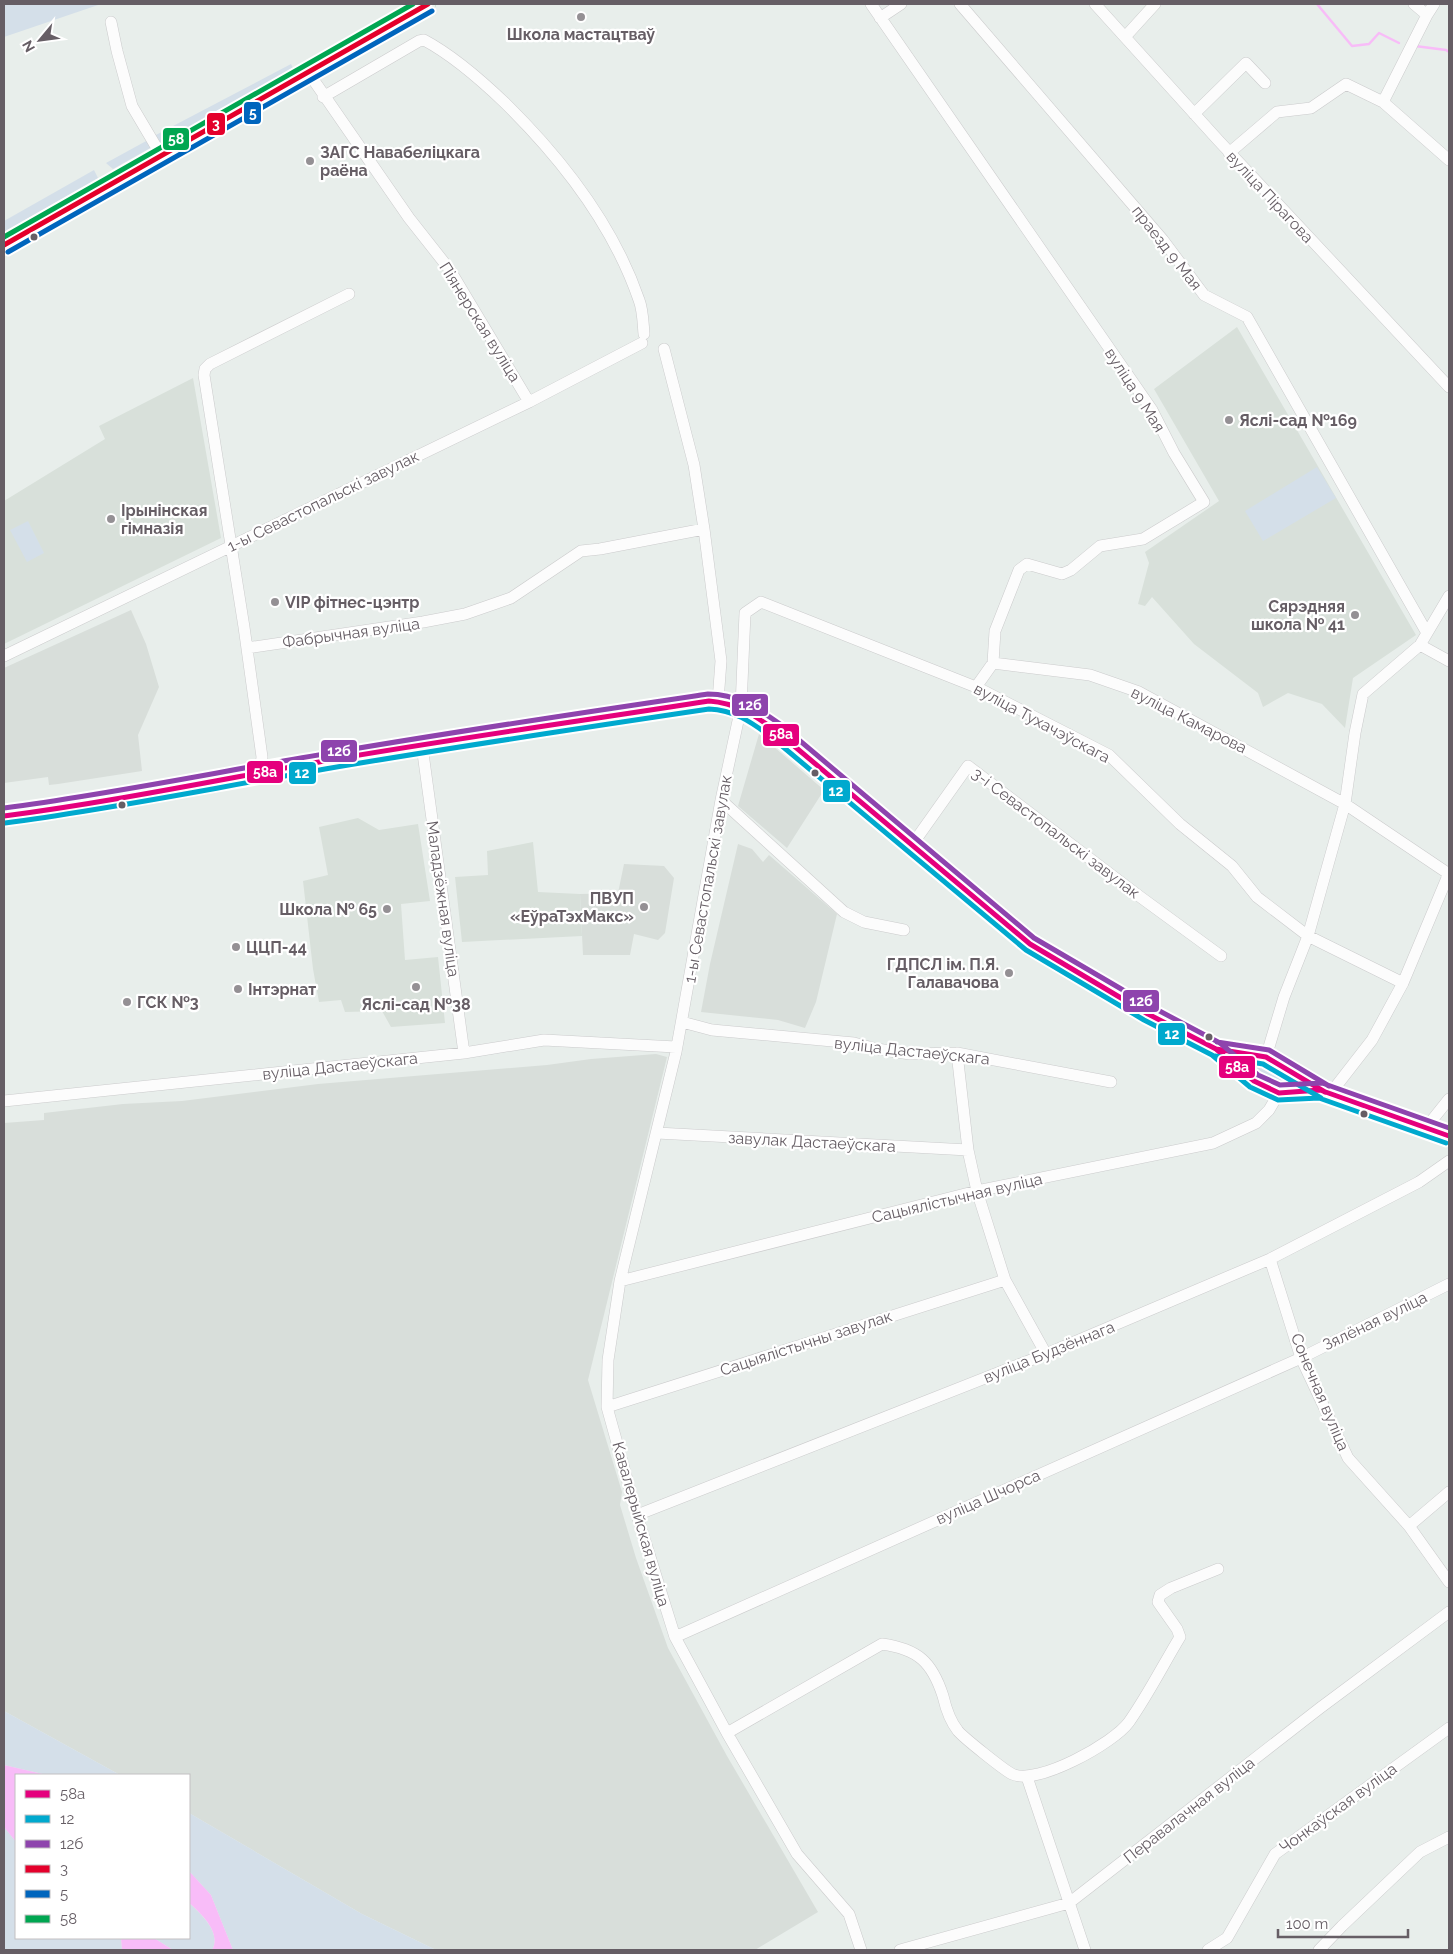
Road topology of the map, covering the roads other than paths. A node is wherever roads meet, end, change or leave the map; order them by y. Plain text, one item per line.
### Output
1 (428, 4) edge
2 (871, 4) edge
3 (901, 4) edge
4 (960, 4) edge
5 (1095, 4) edge
6 (1155, 4) edge
7 (1414, 4) edge
8 (1434, 4) edge
9 (1427, 15) junction
10 (880, 18) junction
11 (112, 22) dead end
12 (1124, 37) junction
13 (308, 72) junction
14 (1265, 83) dead end
15 (323, 97) junction
16 (1383, 102) junction
17 (1194, 114) junction
18 (1229, 153) junction
19 (161, 155) junction
20 (1449, 160) edge
21 (4, 245) edge
22 (349, 294) dead end
23 (664, 349) dead end
24 (1449, 387) edge
25 (529, 402) junction
26 (704, 529) junction
27 (232, 544) junction
28 (1449, 596) edge
29 (1426, 633) junction
30 (1420, 645) junction
31 (247, 648) junction
32 (4, 656) edge
33 (1449, 661) edge
34 (993, 663) junction
35 (976, 687) junction
36 (718, 702) junction
37 (741, 706) junction
38 (422, 746) junction
39 (260, 772) junction
40 (721, 800) junction
41 (1345, 804) junction
42 (4, 816) edge
43 (912, 845) junction
44 (1449, 873) edge
45 (904, 930) dead end
46 (1308, 936) junction
47 (1221, 956) dead end
48 (1403, 983) junction
49 (682, 1022) junction
50 (1216, 1049) junction
51 (676, 1050) junction
52 (464, 1053) junction
53 (957, 1053) junction
54 (1263, 1057) junction
55 (1288, 1069) junction
56 (1254, 1081) junction
57 (1111, 1082) dead end
58 (1325, 1092) junction
59 (1279, 1093) junction
60 (1449, 1099) edge
61 (4, 1101) edge
62 (1425, 1129) junction
63 (657, 1134) junction
64 (1449, 1136) edge
65 (968, 1150) junction
66 (1449, 1161) edge
67 (977, 1191) junction
68 (1270, 1259) junction
69 (1005, 1280) junction
70 (620, 1282) junction
71 (1449, 1284) edge
72 (1046, 1354) junction
73 (1301, 1358) junction
74 (607, 1407) junction
75 (1449, 1492) edge
76 (636, 1516) junction
77 (1409, 1526) junction
78 (1218, 1568) dead end
79 (1449, 1582) edge
80 (1449, 1612) edge
81 (675, 1637) junction
82 (1449, 1728) edge
83 (726, 1733) junction
84 (1027, 1777) junction
85 (1449, 1837) edge
86 (1069, 1903) junction
87 (861, 1950) edge
88 (900, 1950) edge
89 (1085, 1950) edge
90 (1208, 1950) edge
91 (1319, 1950) edge

1 - 13 main road
2 - 10 street, вуліца 9 Мая
3 - 10 street
4 - 29 street, праезд 9 Мая
5 - 12 street, вуліца Пірагова
6 - 12 street
7 - 9 street
8 - 9 street
9 - 16 street
10 - 34 street, вуліца 9 Мая
11 - 19 street
12 - 17 street, вуліца Пірагова
13 - 15 street, Піянерская вуліца
13 - 19 main road
14 - 17 street
15 - 25 street, Піянерская вуліца
15 - 25 street, 1-ы Севастопальскі завулак
16 - 18 street
16 - 20 street
17 - 18 street, вуліца Пірагова
18 - 24 street, вуліца Пірагова
19 - 21 main road
22 - 27 street
23 - 26 street
25 - 27 street, 1-ы Севастопальскі завулак
26 - 31 street, Фабрычная вуліца
26 - 36 street
27 - 31 street
27 - 32 street, 1-ы Севастопальскі завулак
28 - 29 street
29 - 30 street
30 - 33 street
30 - 41 street
31 - 39 street
34 - 35 street
34 - 41 street, вуліца Камарова
35 - 37 street, вуліца Тухачэўскага
35 - 46 street, вуліца Тухачэўскага
36 - 37 street
36 - 38 street
37 - 40 street, 1-ы Севастопальскі завулак
37 - 43 street
38 - 39 street
38 - 52 street, Маладзёжная вуліца
39 - 42 street
40 - 45 street
40 - 49 street, 1-ы Севастопальскі завулак
41 - 44 street, вуліца Камарова
41 - 46 street
43 - 47 street, 3-і Севастопальскі завулак
43 - 50 street
44 - 48 street
46 - 48 street, вуліца Тухачэўскага
46 - 54 street
48 - 58 street
49 - 51 street, 1-ы Севастопальскі завулак
49 - 53 street, вуліца Дастаеўскага
50 - 54 street
50 - 56 street
51 - 52 street, вуліца Дастаеўскага
51 - 63 street, Кавалерыйская вуліца
52 - 61 street, вуліца Дастаеўскага
53 - 57 street, вуліца Дастаеўскага
53 - 65 street
54 - 55 street
54 - 56 street
55 - 58 street
55 - 59 street
56 - 59 street
58 - 59 street
58 - 62 street
59 - 67 street, Сацыялістычная вуліца
60 - 62 street
62 - 64 street
63 - 65 street, завулак Дастаеўскага
63 - 70 street, Кавалерыйская вуліца
65 - 67 street
66 - 68 street, вуліца Будзённага
67 - 69 street
67 - 70 street, Сацыялістычная вуліца
68 - 72 street, вуліца Будзённага
68 - 73 street, Сонечная вуліца
69 - 72 street
69 - 74 street, Сацыялістычны завулак
70 - 74 street, Кавалерыйская вуліца
71 - 73 street, Зялёная вуліца
72 - 76 street, вуліца Будзённага
73 - 77 street, Сонечная вуліца
73 - 81 street, вуліца Шчорса
74 - 76 street, Кавалерыйская вуліца
75 - 77 street
76 - 81 street, Кавалерыйская вуліца
77 - 79 street, Сонечная вуліца
78 - 84 street
80 - 86 street, Перавалачная вуліца
81 - 83 street, Кавалерыйская вуліца
82 - 90 street, Чонкаўская вуліца
83 - 84 street
83 - 87 street, Кавалерыйская вуліца
84 - 86 street
85 - 91 street
86 - 88 street, Перавалачная вуліца
86 - 89 street

